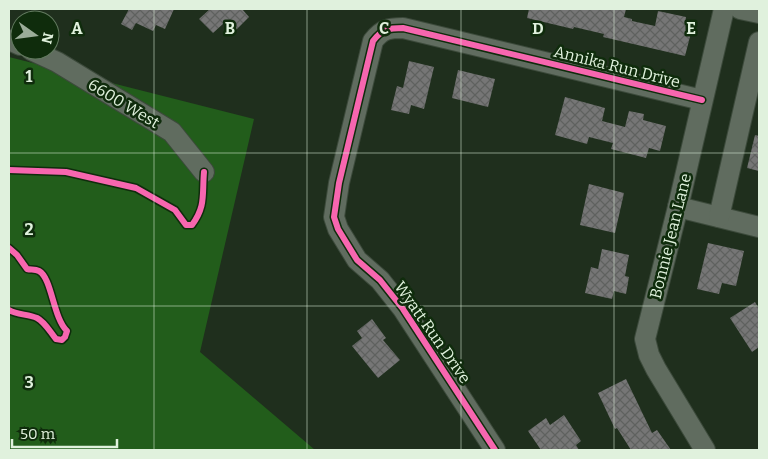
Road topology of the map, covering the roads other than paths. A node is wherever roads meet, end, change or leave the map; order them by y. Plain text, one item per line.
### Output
1 (724, 9) edge
2 (740, 9) edge
3 (759, 13) edge
4 (380, 32) joint
5 (759, 42) edge
6 (54, 60) edge
7 (702, 100) junction
8 (204, 172) dead end
9 (678, 207) junction
10 (719, 217) junction
11 (759, 226) edge
12 (495, 450) edge
13 (705, 450) edge

1 - 7 street, Bonnie Jean Lane
2 - 3 street
4 - 7 street, Annika Run Drive
4 - 12 street, Wyatt Run Drive
5 - 10 street
6 - 8 street, 6600 West
7 - 9 street, Bonnie Jean Lane
9 - 10 street
9 - 13 street, Bonnie Jean Lane
10 - 11 street

